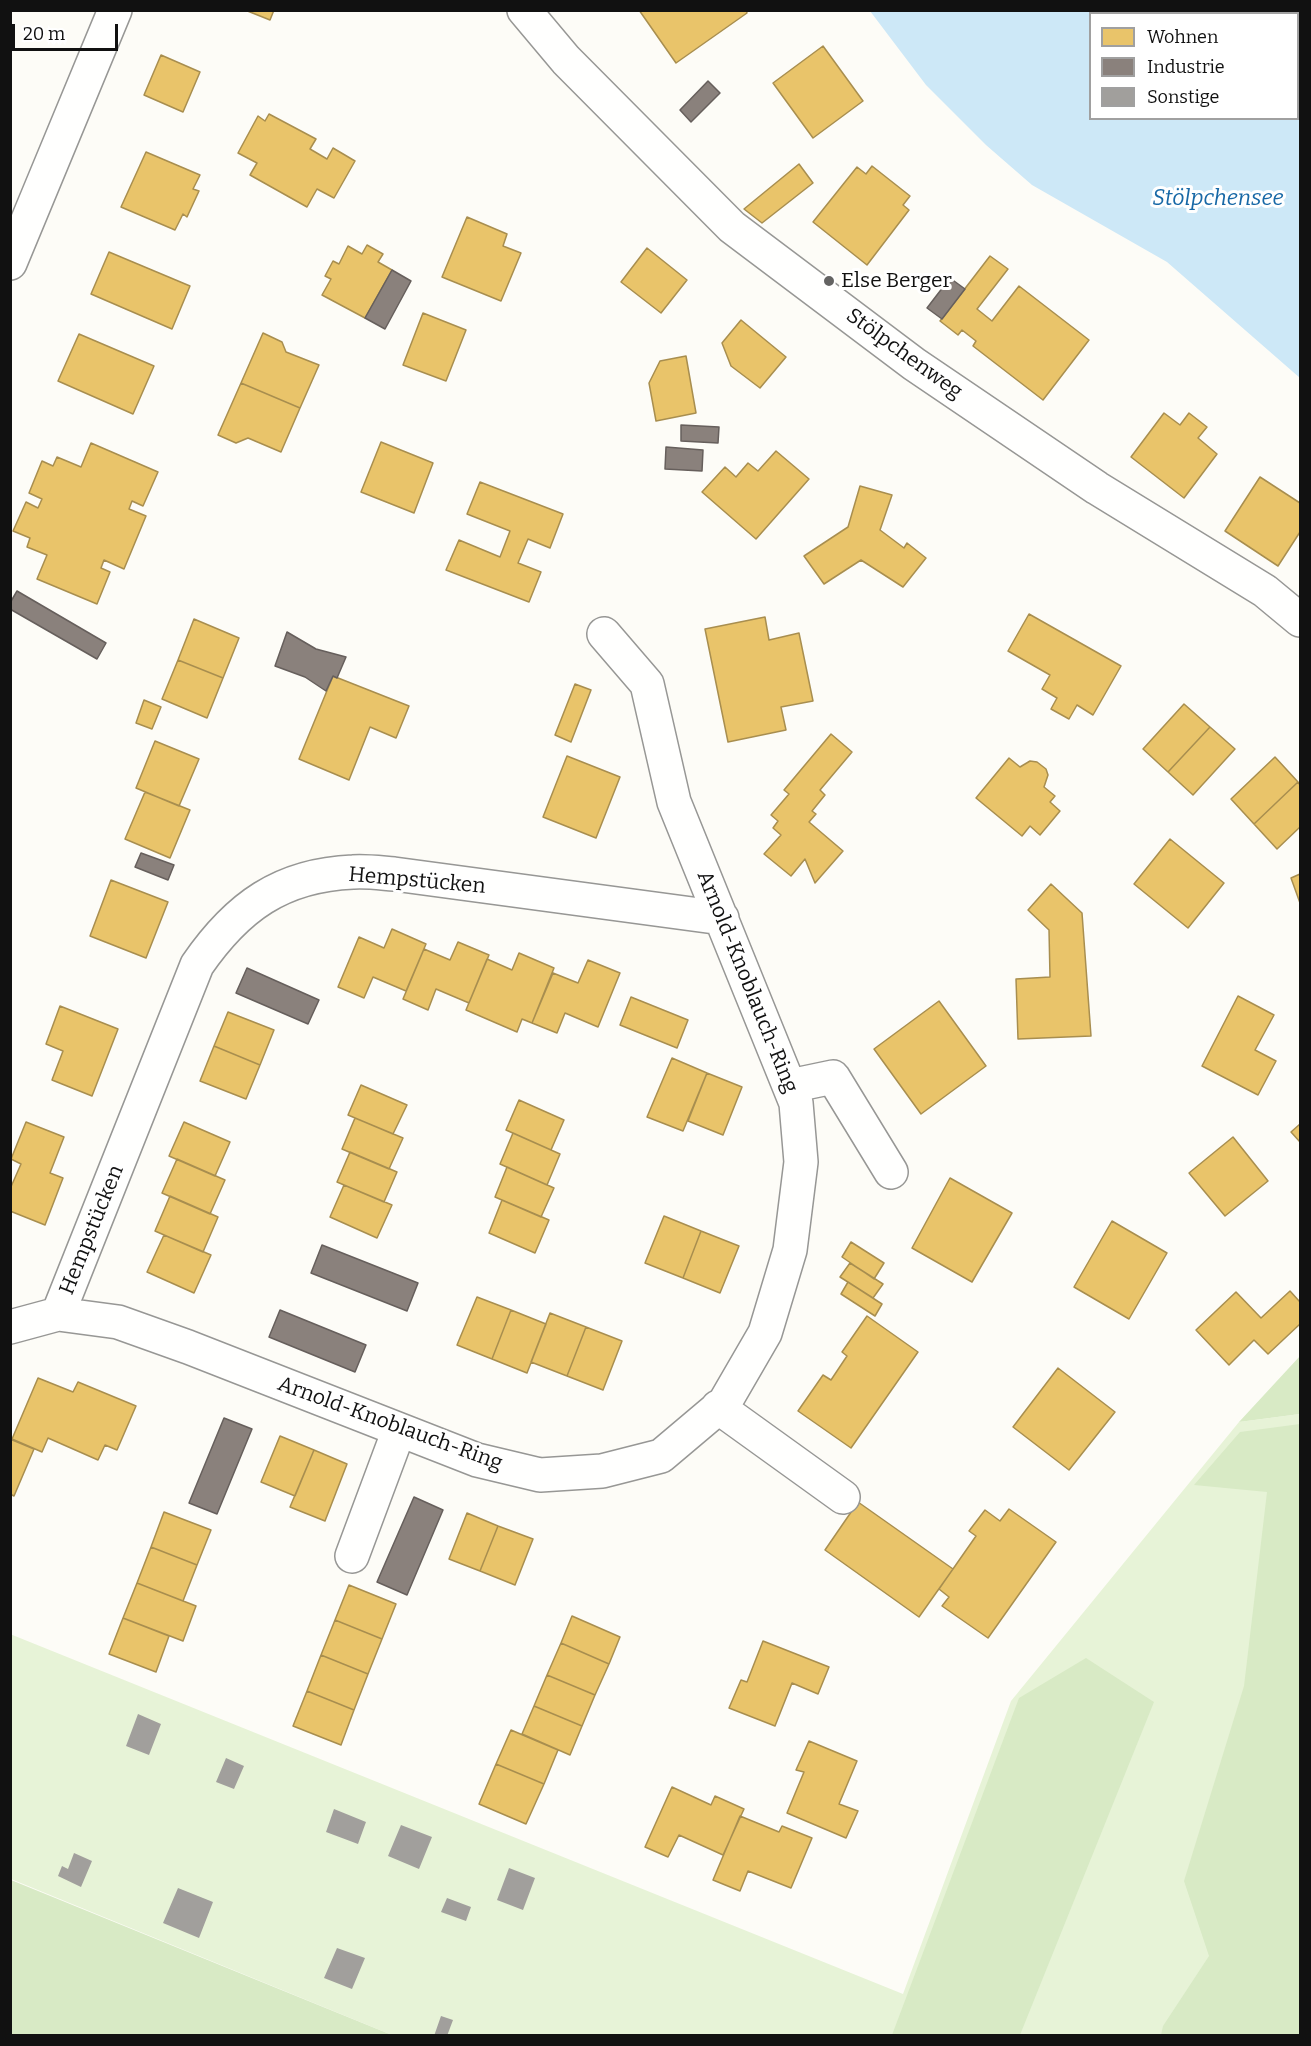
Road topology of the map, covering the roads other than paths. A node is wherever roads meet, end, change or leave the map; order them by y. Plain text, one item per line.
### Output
1 (115, 10) edge
2 (524, 10) edge
3 (10, 263) edge
4 (1300, 620) edge
5 (604, 634) dead end
6 (722, 918) junction
7 (790, 1086) junction
8 (891, 1172) dead end
9 (58, 1314) junction
10 (10, 1327) edge
11 (718, 1407) junction
12 (399, 1430) junction
13 (843, 1497) dead end
14 (352, 1556) dead end

1 - 3 street
2 - 4 street, Stölpchenweg
5 - 6 street, Arnold-Knoblauch-Ring
6 - 7 street, Arnold-Knoblauch-Ring
6 - 9 street, Hempstücken
7 - 8 street
7 - 11 street, Arnold-Knoblauch-Ring
9 - 10 street, Arnold-Knoblauch-Ring
9 - 12 street, Arnold-Knoblauch-Ring
11 - 12 street, Arnold-Knoblauch-Ring
11 - 13 street
12 - 14 street

